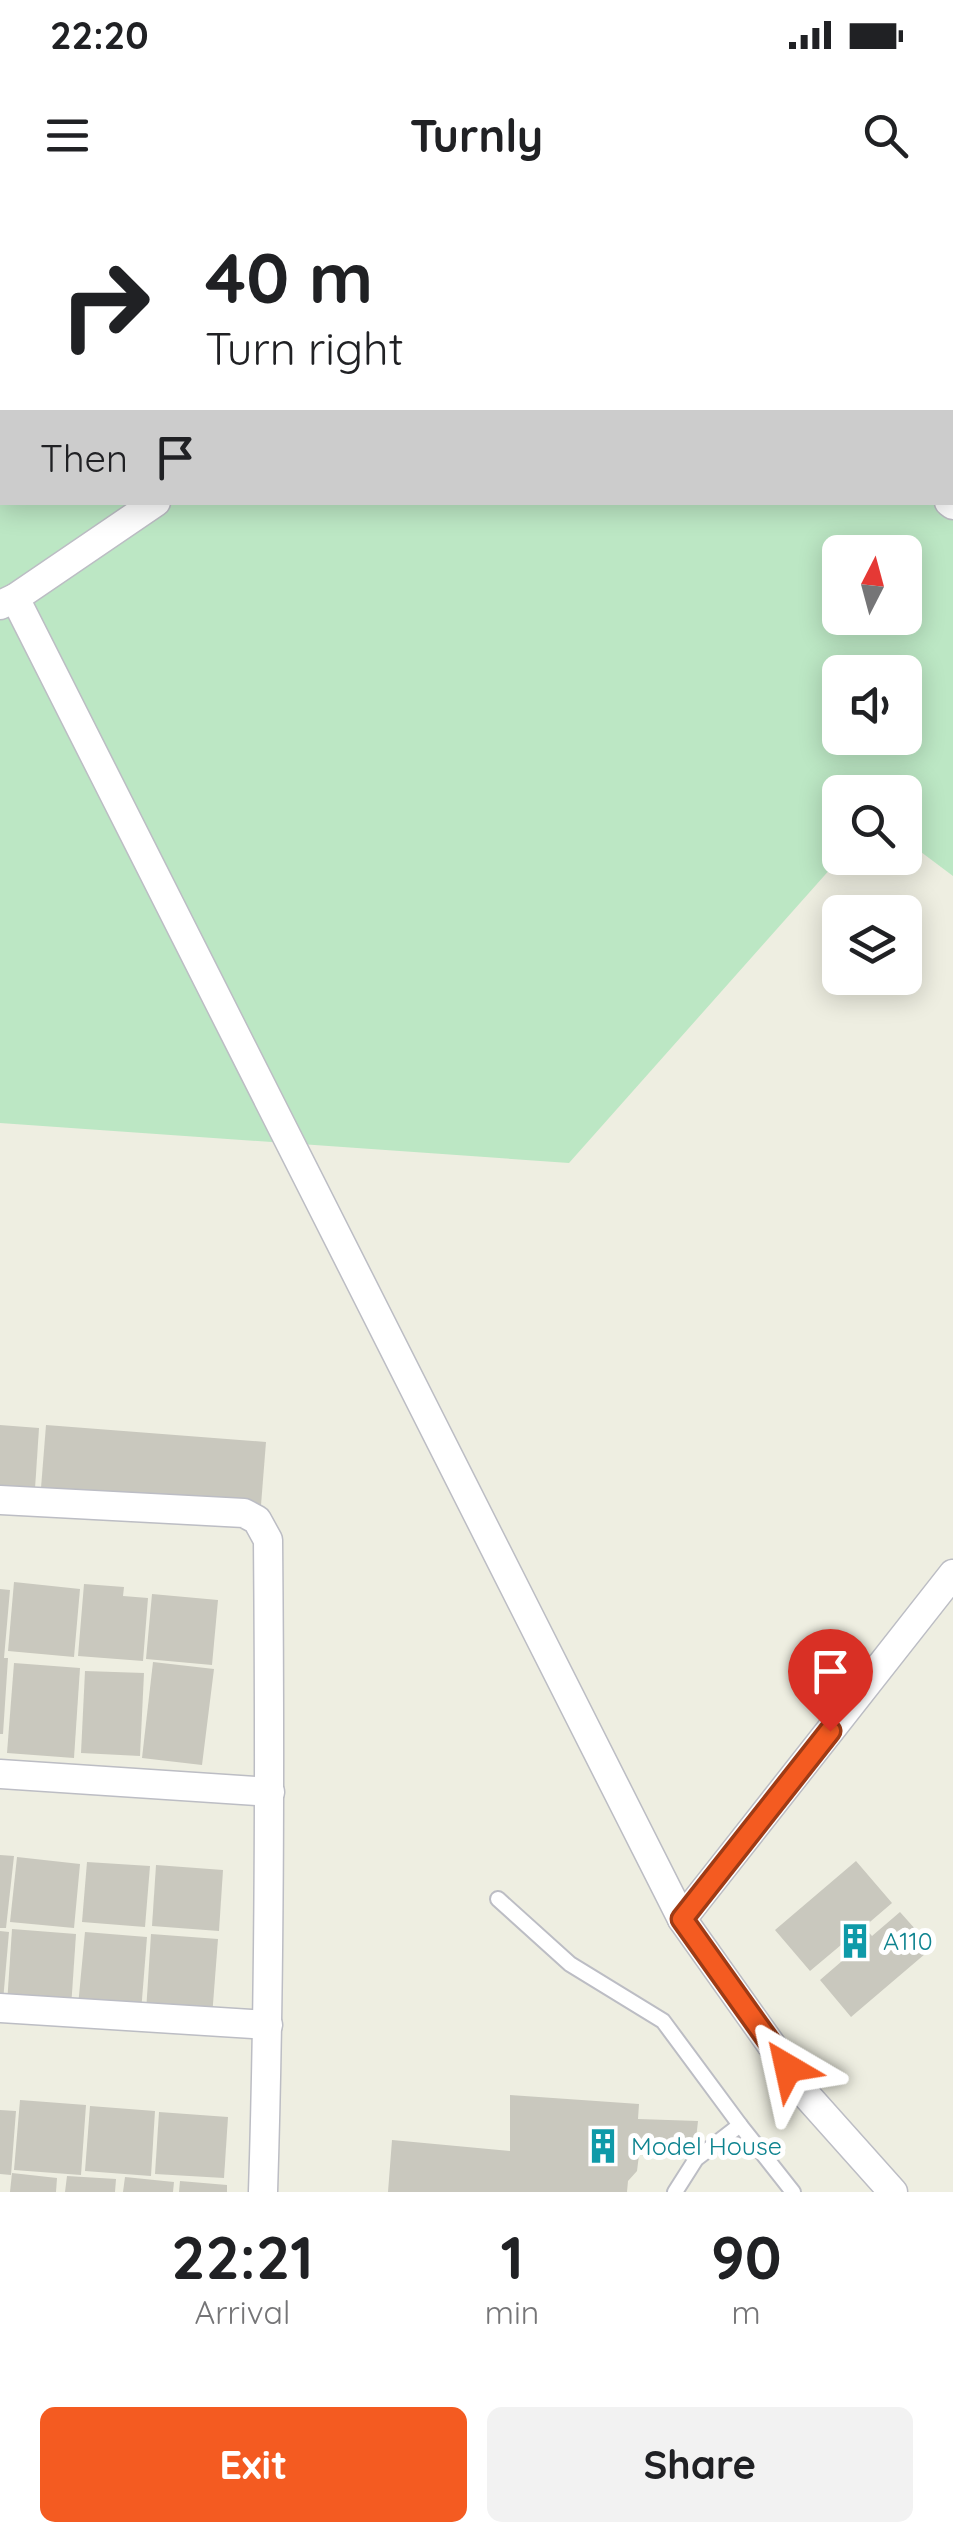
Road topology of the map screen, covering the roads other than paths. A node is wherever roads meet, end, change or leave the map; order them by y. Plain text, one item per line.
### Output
1 (152, 505) edge
2 (8, 602) edge
3 (0, 1500) edge
4 (953, 1574) edge
5 (0, 1774) edge
6 (270, 1792) junction
7 (498, 1899) dead end
8 (682, 1919) junction
9 (0, 2008) edge
10 (268, 2025) junction
11 (740, 2125) junction
12 (263, 2192) edge
13 (675, 2192) edge
14 (794, 2192) edge
15 (893, 2192) edge

1 - 2 street
2 - 8 street
3 - 6 street
4 - 8 street
5 - 6 street
6 - 10 street
7 - 11 lane
8 - 15 street
9 - 10 street
10 - 12 street
11 - 13 lane
11 - 14 lane

